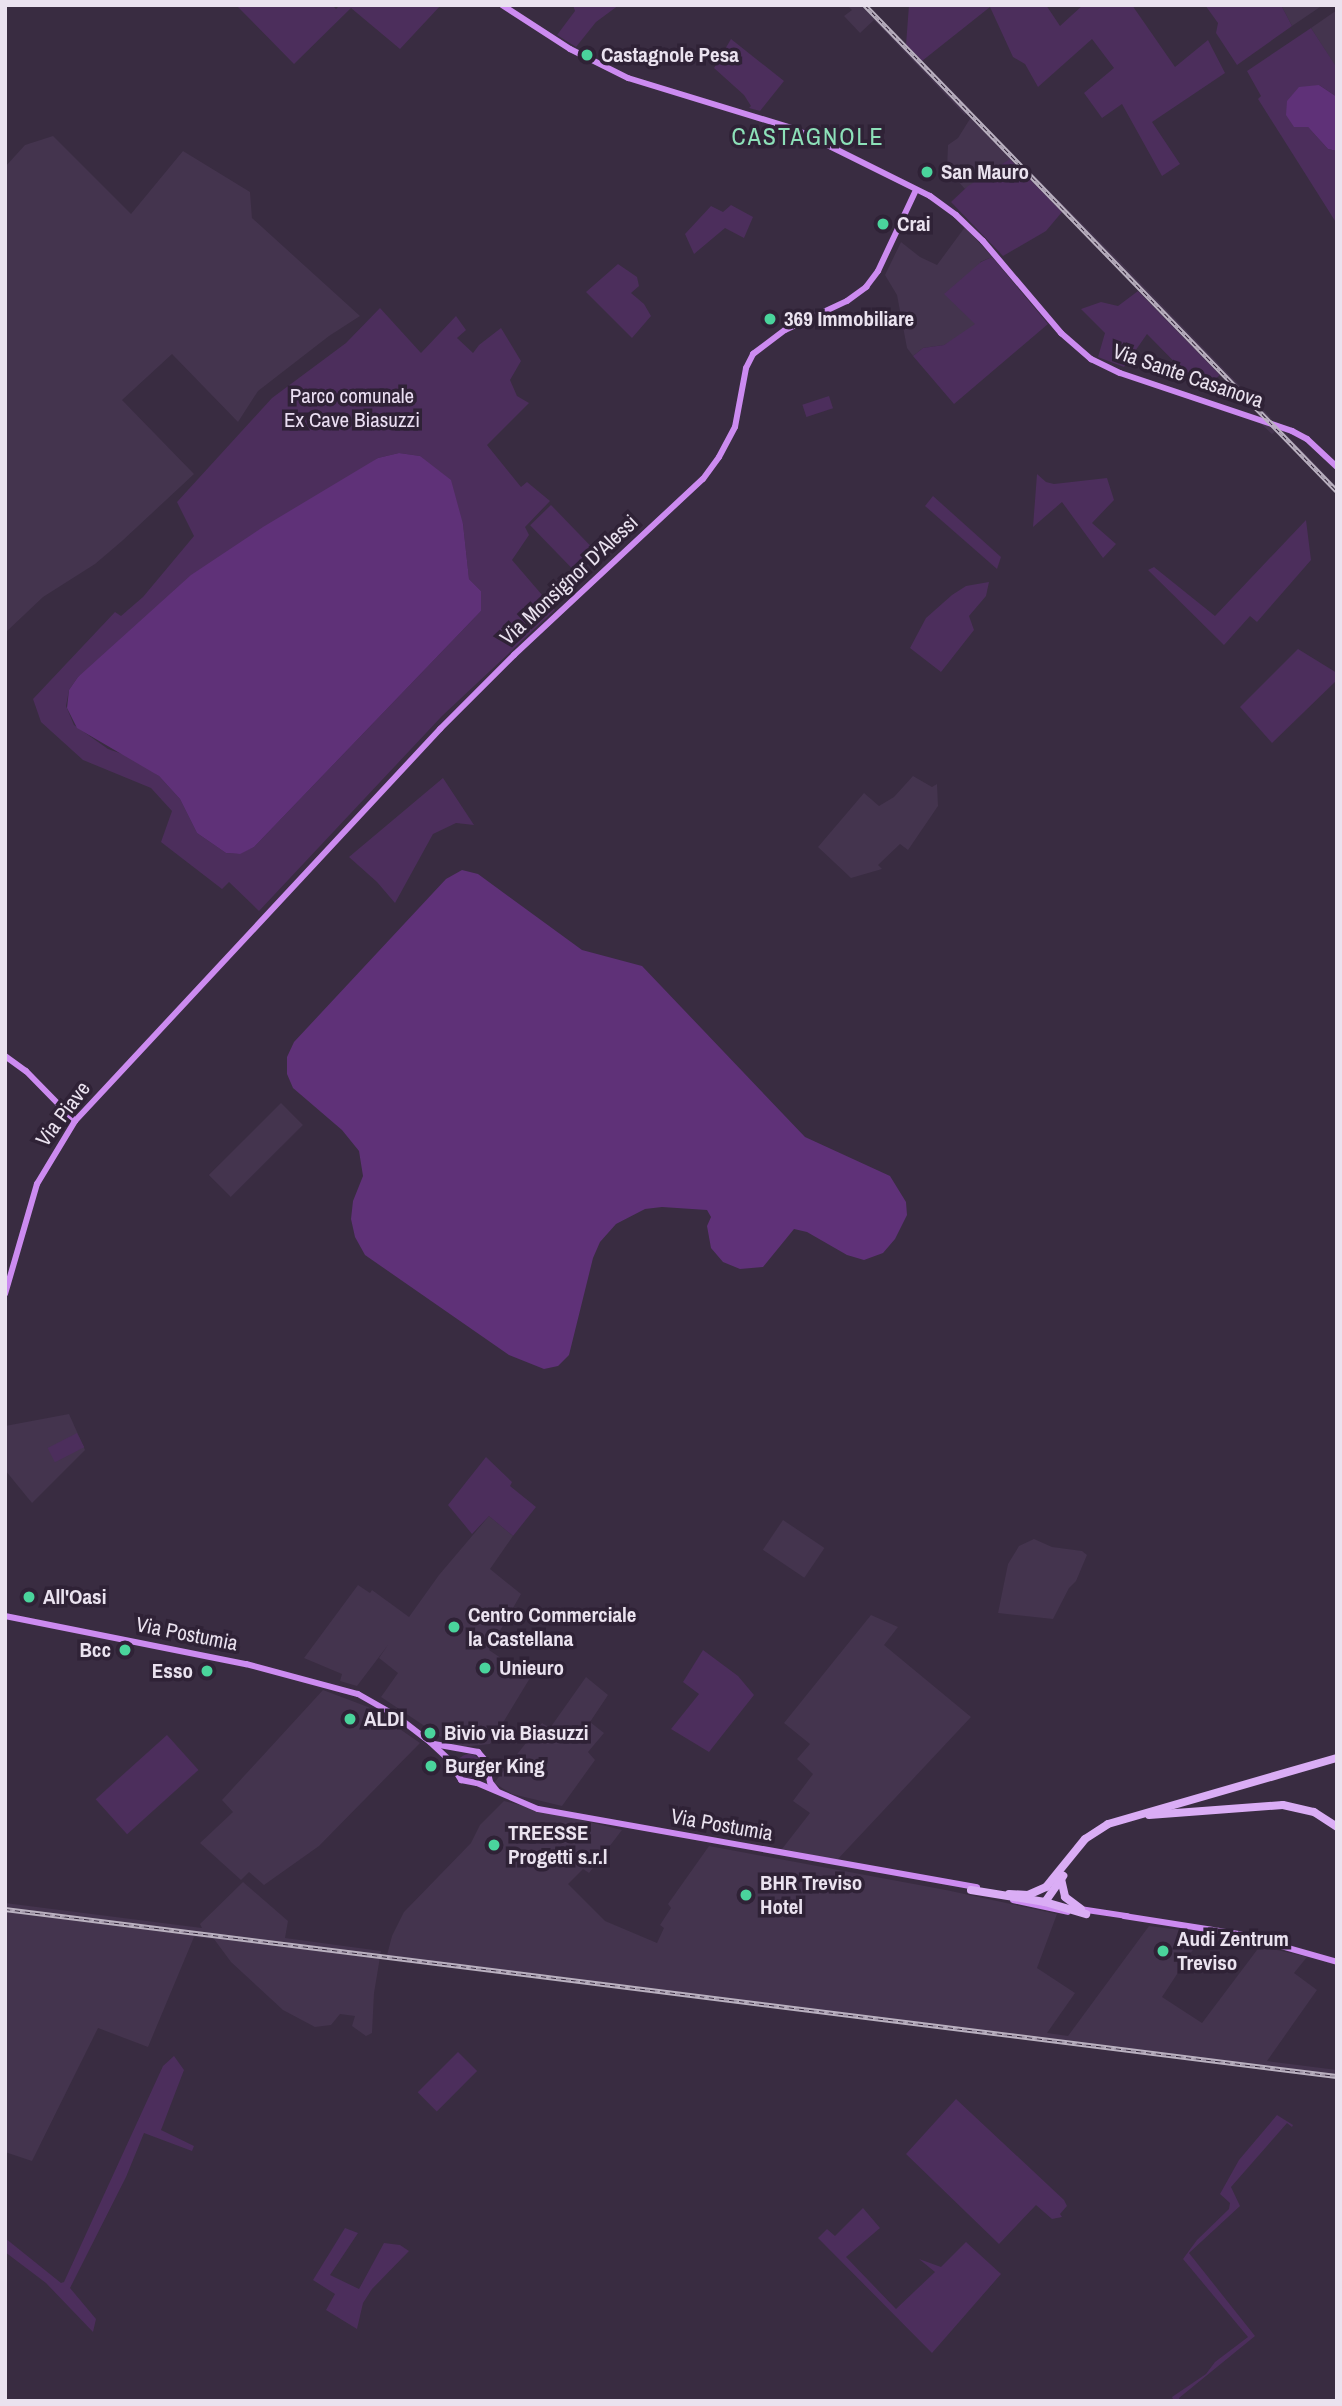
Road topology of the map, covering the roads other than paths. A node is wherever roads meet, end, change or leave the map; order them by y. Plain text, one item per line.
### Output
1 (502, 5) edge
2 (916, 190) junction
3 (1337, 467) edge
4 (202, 985) joint
5 (5, 1056) edge
6 (75, 1122) junction
7 (5, 1294) edge
8 (5, 1616) edge
9 (430, 1742) junction
10 (465, 1750) junction
11 (1337, 1758) edge
12 (486, 1767) junction
13 (453, 1769) junction
14 (473, 1782) junction
15 (498, 1793) junction
16 (1337, 1827) edge
17 (1058, 1879) junction
18 (944, 1883) junction
19 (971, 1890) junction
20 (1009, 1894) junction
21 (1045, 1902) junction
22 (1083, 1912) junction
23 (1337, 1962) edge

1 - 2 main road, Via Sante Casanova
2 - 3 main road, Via Sante Casanova
2 - 4 main road, Via Monsignor D'Alessi
4 - 6 main road, Via Piave
5 - 6 main road
6 - 7 main road, Via Piave
8 - 9 main road, Via Postumia
9 - 10 main road, Via Postumia
9 - 13 main road, Via Postumia
10 - 12 main road
10 - 13 main road
11 - 17 highway
12 - 14 main road
12 - 15 main road
13 - 14 main road
14 - 15 main road, Via Postumia
15 - 18 main road, Via Postumia
16 - 17 highway
17 - 20 highway
17 - 21 highway
17 - 22 highway
18 - 19 main road, Via Postumia
18 - 20 main road, Via Postumia
19 - 21 highway
19 - 22 main road, Via Postumia
20 - 21 main road, Via Postumia
21 - 22 highway
22 - 23 main road, Via Postumia

